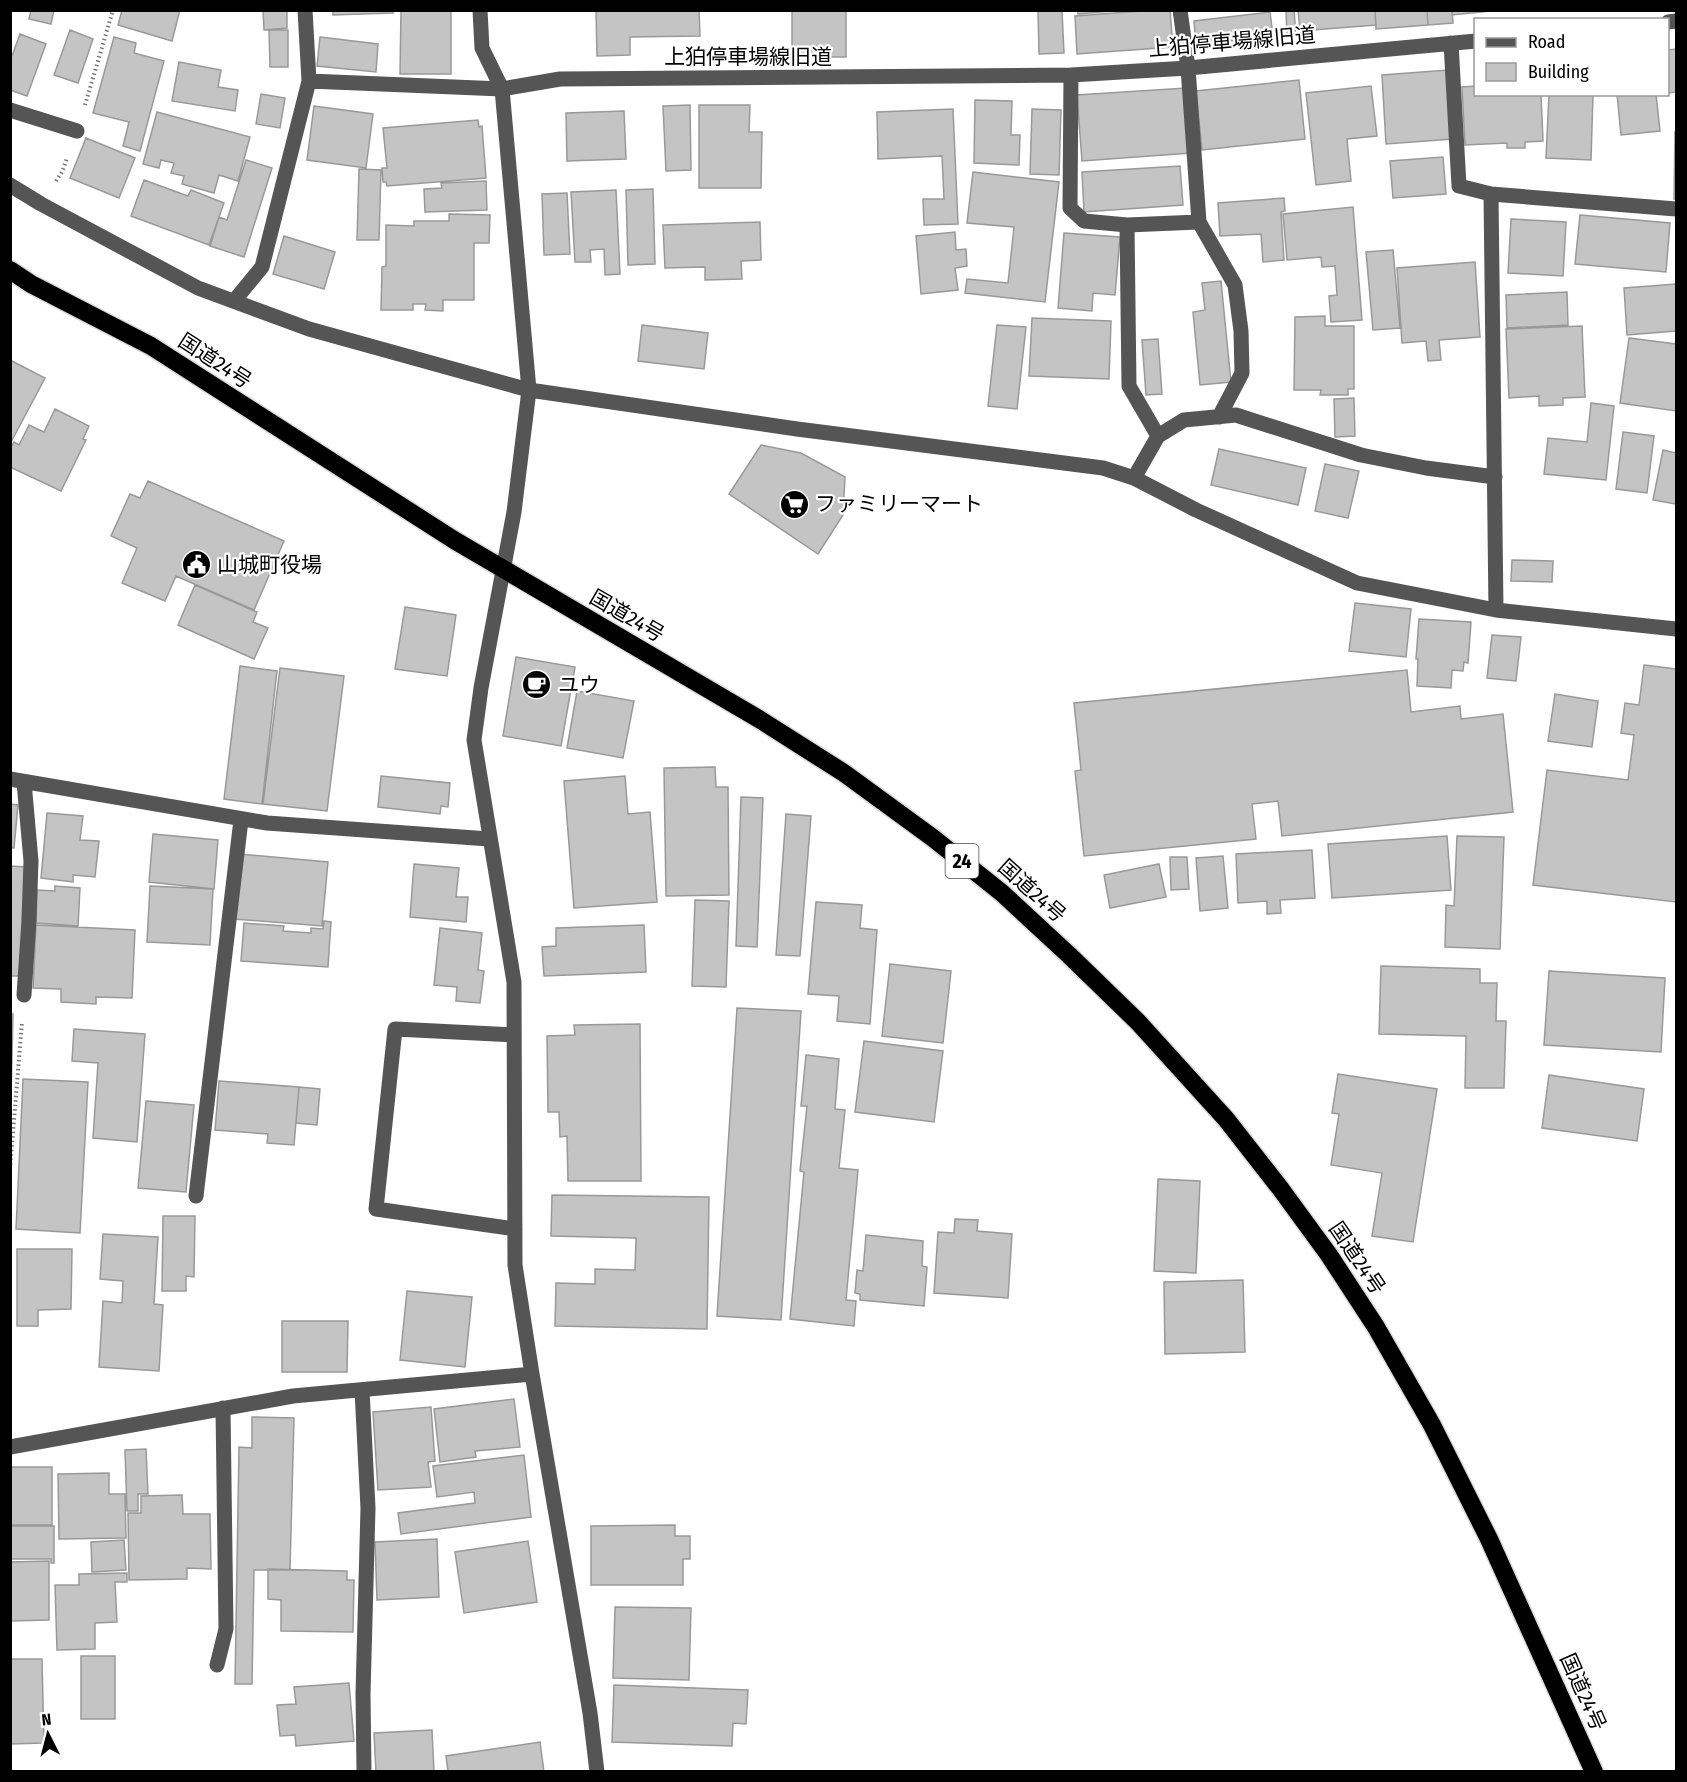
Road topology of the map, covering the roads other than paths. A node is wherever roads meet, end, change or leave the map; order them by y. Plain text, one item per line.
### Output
1 (305, 10) edge
2 (480, 10) edge
3 (1180, 10) edge
4 (1474, 41) edge
5 (1451, 44) junction
6 (1188, 68) junction
7 (1071, 75) junction
8 (309, 81) junction
9 (502, 89) junction
10 (10, 110) edge
11 (77, 131) dead end
12 (10, 186) edge
13 (1491, 194) junction
14 (1677, 209) edge
15 (1198, 222) junction
16 (1127, 225) junction
17 (10, 270) edge
18 (234, 300) junction
19 (529, 390) junction
20 (1218, 417) junction
21 (1158, 436) junction
22 (1495, 477) junction
23 (1134, 478) junction
24 (503, 569) junction
25 (1496, 610) junction
26 (1677, 629) edge
27 (17, 781) edge
28 (241, 820) junction
29 (489, 838) junction
30 (24, 995) road end
31 (514, 1035) junction
32 (196, 1196) dead end
33 (515, 1229) junction
34 (531, 1374) junction
35 (362, 1390) junction
36 (223, 1407) junction
37 (10, 1447) edge
38 (217, 1665) dead end
39 (364, 1772) edge
40 (597, 1772) edge
41 (1594, 1772) edge

1 - 8 street
2 - 9 street
3 - 6 street
4 - 5 street, 上狛停車場線旧道
5 - 6 street, 上狛停車場線旧道
5 - 13 street
6 - 7 street, 上狛停車場線旧道
6 - 15 street
7 - 9 street, 上狛停車場線旧道
7 - 16 street
8 - 9 street, 上狛停車場線旧道
8 - 18 street
9 - 19 street
10 - 11 street
12 - 18 street
13 - 14 street
13 - 22 street
15 - 16 street
15 - 20 street
16 - 21 street
17 - 24 highway, 国道24号 / 24
18 - 19 street
19 - 23 street
19 - 24 street
20 - 21 street
20 - 22 street
21 - 23 street
22 - 25 street
23 - 25 street
24 - 29 street
24 - 41 highway, 国道24号 / 24
25 - 26 street
27 - 28 street
27 - 30 street
28 - 29 street
28 - 32 street
29 - 31 street
31 - 33 street
31 - 33 street
33 - 34 street
34 - 35 street
34 - 40 street
35 - 36 street
35 - 39 street
36 - 37 street
36 - 38 street

